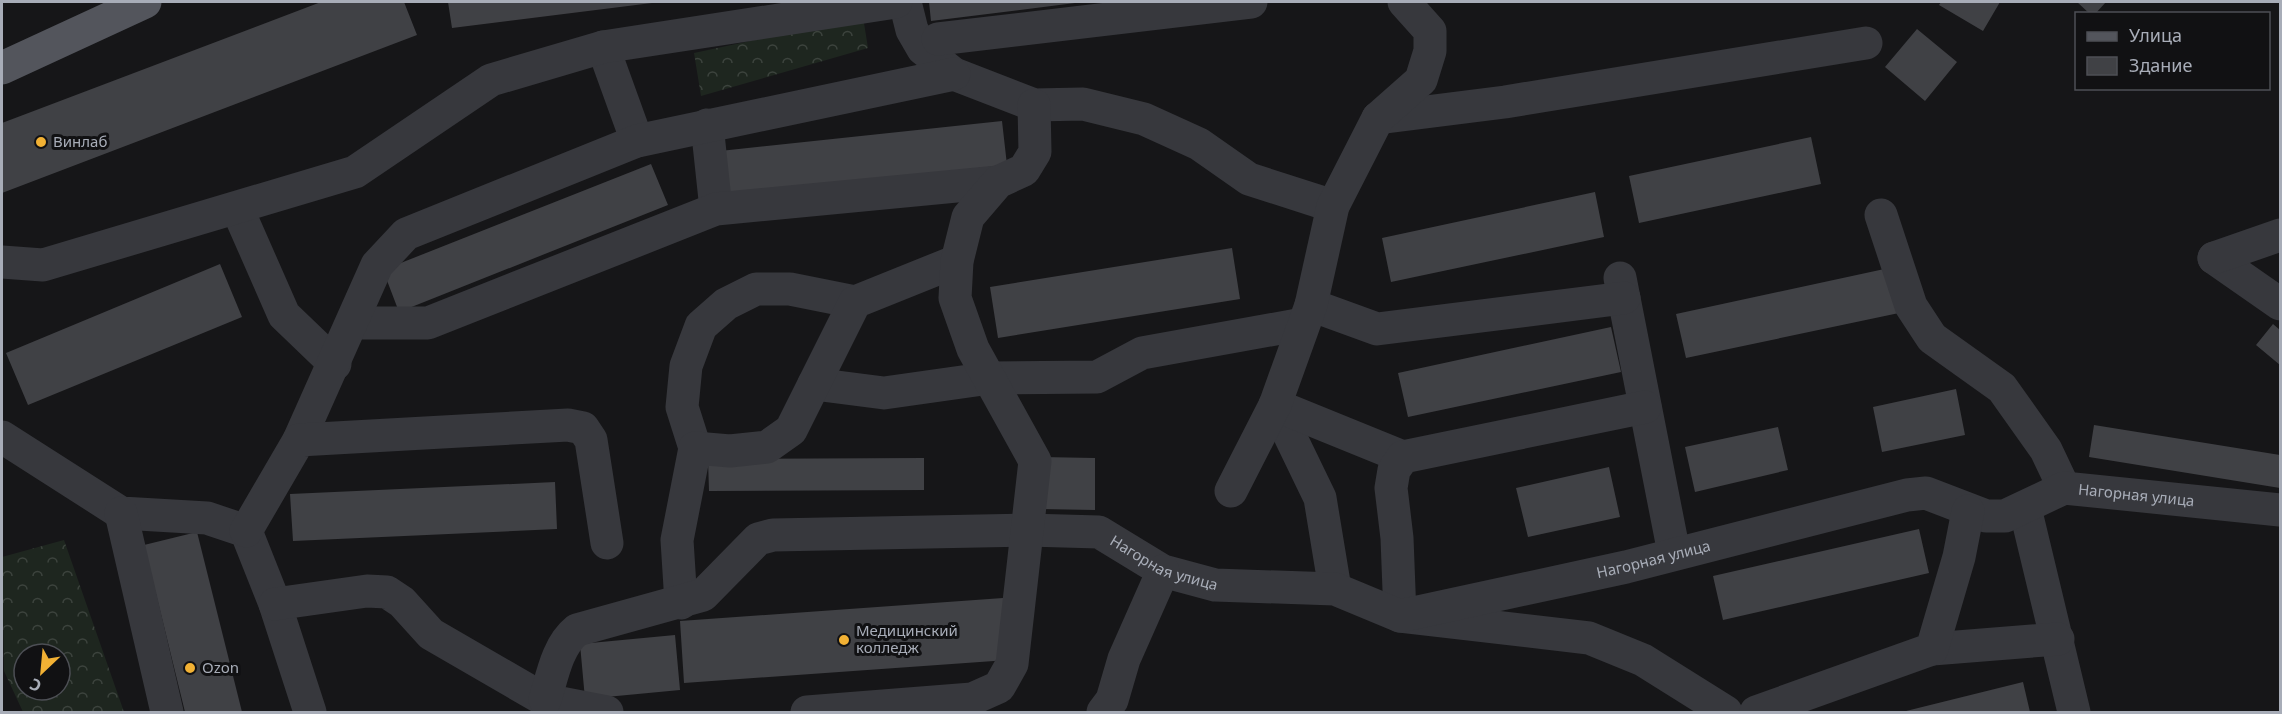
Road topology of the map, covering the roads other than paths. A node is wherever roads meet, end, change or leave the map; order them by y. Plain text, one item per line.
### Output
1 (145, 2) edge
2 (896, 2) edge
3 (905, 2) edge
4 (1251, 2) edge
5 (1404, 2) edge
6 (938, 39) dead end
7 (1866, 43) dead end
8 (603, 47) junction
9 (2, 68) edge
10 (954, 74) junction
11 (1034, 105) junction
12 (1378, 118) junction
13 (708, 125) junction
14 (637, 141) junction
15 (999, 182) junction
16 (1333, 206) junction
17 (237, 208) junction
18 (716, 209) junction
19 (1881, 215) dead end
20 (2280, 235) edge
21 (957, 261) junction
22 (2, 262) edge
23 (855, 302) junction
24 (2280, 304) edge
25 (1307, 314) junction
26 (352, 323) junction
27 (334, 364) junction
28 (990, 378) junction
29 (814, 384) junction
30 (1275, 405) junction
31 (1645, 407) junction
32 (2, 437) edge
33 (299, 440) junction
34 (695, 448) junction
35 (1403, 458) junction
36 (2064, 488) junction
37 (1231, 491) dead end
38 (2025, 508) junction
39 (2280, 510) edge
40 (1968, 511) junction
41 (121, 513) junction
42 (1028, 530) junction
43 (246, 531) junction
44 (606, 543) dead end
45 (1674, 553) junction
46 (1163, 571) junction
47 (1335, 589) junction
48 (681, 603) junction
49 (275, 604) junction
50 (1400, 616) junction
51 (2058, 639) junction
52 (1932, 649) junction
53 (545, 700) junction
54 (167, 712) edge
55 (310, 712) edge
56 (607, 712) edge
57 (807, 712) edge
58 (1103, 712) edge
59 (1726, 712) edge
60 (1756, 712) edge
61 (2074, 712) edge

1 - 9 main road
2 - 8 street
3 - 10 street
4 - 6 street
5 - 12 street
7 - 12 street
8 - 14 street
8 - 17 street
10 - 11 street
10 - 13 street
11 - 15 street
11 - 16 street
12 - 16 street
13 - 14 street
13 - 18 street
14 - 26 street
15 - 18 street
15 - 21 street
16 - 25 street
17 - 22 street
17 - 27 street
18 - 26 street
19 - 36 street
20 - 24 street
21 - 23 street
21 - 28 street
23 - 29 street
23 - 34 street
25 - 28 street
25 - 30 street
25 - 31 street
26 - 27 street
27 - 33 street
28 - 29 street
28 - 42 street
29 - 34 street
30 - 35 street
30 - 37 street
30 - 47 street
31 - 35 street
31 - 45 street
32 - 41 street
33 - 43 street
33 - 44 street
34 - 48 street
35 - 50 street
36 - 38 street, Нагорная улица
36 - 39 street, Нагорная улица
38 - 40 street, Нагорная улица
38 - 51 street
40 - 45 street, Нагорная улица
40 - 52 street
41 - 43 street
41 - 54 street
42 - 46 street, Нагорная улица
42 - 48 street, Нагорная улица
42 - 57 street
43 - 49 street
45 - 50 street, Нагорная улица
46 - 47 street, Нагорная улица
46 - 58 street
47 - 50 street, Нагорная улица
48 - 53 street, Нагорная улица
49 - 53 street
49 - 55 street
50 - 59 street
51 - 52 street
51 - 61 street
52 - 60 street
53 - 56 street

